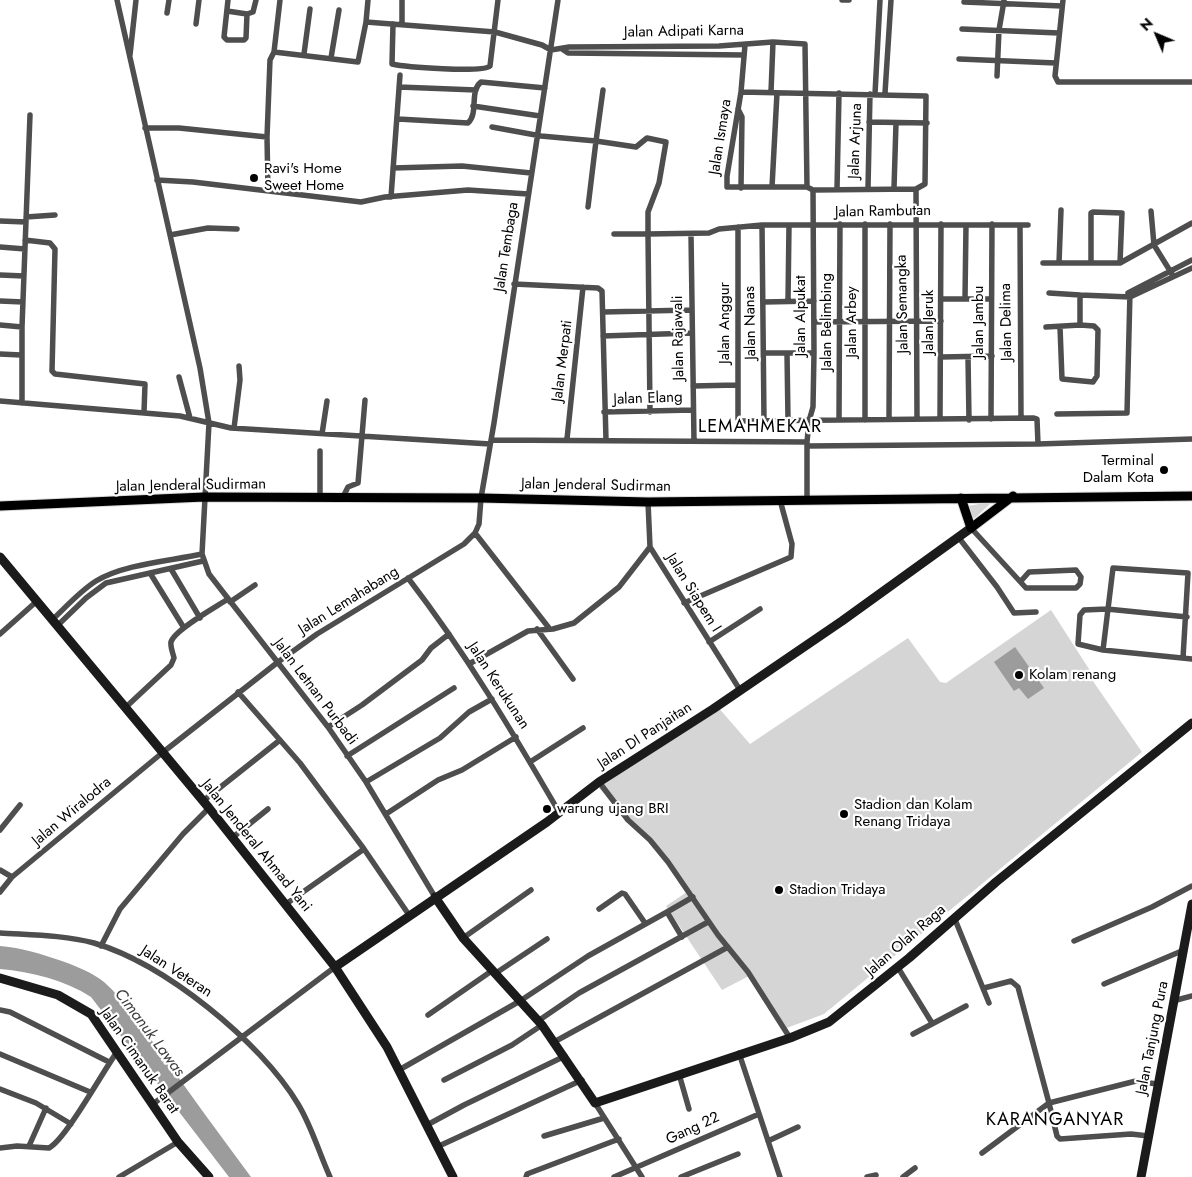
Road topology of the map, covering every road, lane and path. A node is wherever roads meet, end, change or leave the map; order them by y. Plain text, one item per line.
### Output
1 (117, 0) edge
2 (136, 0) edge
3 (169, 0) edge
4 (199, 0) edge
5 (228, 0) edge
6 (256, 0) edge
7 (280, 0) edge
8 (368, 0) edge
9 (402, 0) edge
10 (498, 0) edge
11 (558, 0) edge
12 (842, 0) edge
13 (849, 0) edge
14 (880, 0) edge
15 (891, 0) edge
16 (964, 2) dead end
17 (1003, 2) edge
18 (1062, 3) edge
19 (310, 9) dead end
20 (339, 10) dead end
21 (227, 11) junction
22 (167, 13) dead end
23 (247, 14) junction
24 (366, 22) junction
25 (196, 24) dead end
26 (394, 24) junction
27 (402, 24) junction
28 (962, 29) dead end
29 (999, 30) junction
30 (495, 32) junction
31 (1059, 33) junction
32 (773, 42) junction
33 (648, 45) junction
34 (745, 45) junction
35 (719, 46) junction
36 (807, 46) joint
37 (557, 50) junction
38 (274, 52) junction
39 (304, 54) junction
40 (648, 54) junction
41 (719, 54) junction
42 (744, 55) junction
43 (331, 58) junction
44 (959, 59) dead end
45 (129, 60) junction
46 (998, 61) junction
47 (1056, 63) junction
48 (400, 75) dead end
49 (997, 76) dead end
50 (1192, 82) edge
51 (399, 87) junction
52 (545, 88) junction
53 (476, 90) junction
54 (603, 90) dead end
55 (741, 92) junction
56 (774, 93) junction
57 (839, 93) junction
58 (885, 93) junction
59 (806, 94) junction
60 (873, 94) junction
61 (473, 106) junction
62 (738, 109) junction
63 (30, 115) dead end
64 (540, 116) junction
65 (398, 119) junction
66 (869, 122) junction
67 (896, 123) junction
68 (927, 123) junction
69 (492, 127) dead end
70 (145, 128) junction
71 (539, 136) junction
72 (268, 137) junction
73 (596, 141) junction
74 (393, 168) junction
75 (531, 173) junction
76 (158, 180) junction
77 (772, 187) junction
78 (741, 188) junction
79 (810, 188) junction
80 (868, 188) junction
81 (894, 188) junction
82 (919, 188) junction
83 (837, 189) junction
84 (268, 191) junction
85 (528, 194) junction
86 (391, 197) junction
87 (588, 207) dead end
88 (1060, 210) dead end
89 (1151, 211) dead end
90 (55, 215) dead end
91 (26, 219) junction
92 (0, 221) edge
93 (1192, 223) edge
94 (840, 224) junction
95 (864, 224) junction
96 (890, 224) junction
97 (915, 224) junction
98 (941, 224) junction
99 (966, 224) junction
100 (992, 224) junction
101 (762, 225) junction
102 (789, 225) junction
103 (814, 225) junction
104 (1020, 225) junction
105 (1028, 225) dead end
106 (738, 227) junction
107 (237, 229) dead end
108 (614, 234) dead end
109 (648, 234) junction
110 (691, 234) junction
111 (170, 235) junction
112 (25, 240) junction
113 (1154, 244) junction
114 (0, 247) edge
115 (25, 249) junction
116 (1192, 260) edge
117 (1043, 263) dead end
118 (1060, 263) junction
119 (1091, 263) junction
120 (1120, 263) junction
121 (1192, 268) edge
122 (0, 275) edge
123 (1172, 275) junction
124 (24, 276) junction
125 (514, 284) junction
126 (583, 287) junction
127 (1049, 293) dead end
128 (1080, 295) junction
129 (1128, 295) junction
130 (941, 299) junction
131 (965, 299) junction
132 (991, 299) junction
133 (0, 301) edge
134 (788, 301) junction
135 (814, 301) junction
136 (23, 302) junction
137 (764, 302) junction
138 (691, 310) junction
139 (603, 312) junction
140 (648, 312) junction
141 (890, 320) junction
142 (915, 321) junction
143 (941, 321) junction
144 (814, 322) junction
145 (840, 322) junction
146 (865, 322) junction
147 (0, 325) edge
148 (1046, 326) dead end
149 (1060, 326) junction
150 (1080, 326) junction
151 (22, 327) junction
152 (692, 333) junction
153 (648, 335) junction
154 (603, 336) junction
155 (764, 353) junction
156 (787, 353) junction
157 (814, 353) junction
158 (0, 354) edge
159 (21, 355) junction
160 (992, 356) junction
161 (941, 357) junction
162 (968, 357) junction
163 (239, 366) dead end
164 (179, 378) dead end
165 (737, 385) junction
166 (693, 386) junction
167 (365, 400) dead end
168 (0, 401) edge
169 (327, 401) dead end
170 (22, 403) junction
171 (693, 410) junction
172 (144, 412) junction
173 (604, 412) junction
174 (650, 412) junction
175 (1057, 414) dead end
176 (190, 418) junction
177 (1021, 418) junction
178 (889, 419) junction
179 (917, 419) junction
180 (940, 419) junction
181 (991, 419) junction
182 (788, 420) junction
183 (839, 420) junction
184 (865, 420) junction
185 (969, 420) junction
186 (764, 421) junction
187 (809, 421) junction
188 (206, 422) junction
189 (234, 428) junction
190 (322, 434) junction
191 (360, 436) junction
192 (567, 438) junction
193 (1192, 439) edge
194 (606, 440) junction
195 (694, 441) junction
196 (491, 442) junction
197 (807, 444) junction
198 (1038, 444) junction
199 (320, 451) dead end
200 (1013, 496) junction
201 (1192, 496) edge
202 (204, 498) junction
203 (320, 498) junction
204 (343, 498) junction
205 (481, 498) junction
206 (961, 498) junction
207 (780, 500) junction
208 (807, 500) junction
209 (648, 502) junction
210 (0, 506) edge
211 (971, 528) junction
212 (476, 533) junction
213 (959, 538) junction
214 (650, 547) junction
215 (0, 558) edge
216 (203, 558) junction
217 (171, 569) junction
218 (150, 573) junction
219 (408, 578) junction
220 (1021, 581) junction
221 (255, 586) dead end
222 (37, 601) junction
223 (229, 601) junction
224 (684, 603) junction
225 (760, 609) dead end
226 (1107, 609) junction
227 (1036, 612) dead end
228 (1187, 617) junction
229 (200, 618) junction
230 (55, 623) junction
231 (184, 628) junction
232 (548, 628) junction
233 (537, 629) junction
234 (0, 634) edge
235 (449, 634) junction
236 (709, 642) junction
237 (1103, 650) junction
238 (1182, 658) junction
239 (1192, 659) edge
240 (278, 662) junction
241 (470, 664) junction
242 (573, 679) dead end
243 (454, 688) dead end
244 (740, 690) junction
245 (238, 692) junction
246 (492, 699) junction
247 (126, 707) junction
248 (1192, 723) edge
249 (328, 727) junction
250 (583, 728) dead end
251 (516, 737) junction
252 (280, 740) junction
253 (162, 753) junction
254 (347, 756) junction
255 (530, 762) junction
256 (366, 782) junction
257 (599, 782) junction
258 (20, 805) dead end
259 (206, 805) junction
260 (268, 809) dead end
261 (559, 812) junction
262 (386, 814) junction
263 (0, 830) edge
264 (232, 838) junction
265 (364, 849) junction
266 (0, 870) edge
267 (12, 878) junction
268 (1192, 886) edge
269 (531, 890) dead end
270 (0, 892) edge
271 (435, 897) junction
272 (693, 897) junction
273 (286, 904) junction
274 (1192, 904) edge
275 (599, 909) dead end
276 (667, 912) junction
277 (408, 915) junction
278 (954, 917) junction
279 (708, 922) junction
280 (645, 924) junction
281 (0, 933) edge
282 (682, 937) junction
283 (463, 938) junction
284 (547, 939) dead end
285 (1074, 941) dead end
286 (101, 946) junction
287 (728, 947) junction
288 (1184, 950) junction
289 (897, 966) junction
290 (335, 968) junction
291 (495, 972) junction
292 (0, 978) edge
293 (1104, 984) dead end
294 (984, 988) junction
295 (1192, 996) edge
296 (520, 1001) junction
297 (1173, 1001) junction
298 (988, 1003) dead end
299 (966, 1006) dead end
300 (0, 1010) edge
301 (428, 1015) dead end
302 (540, 1023) junction
303 (932, 1023) junction
304 (913, 1034) dead end
305 (242, 1036) junction
306 (790, 1038) junction
307 (554, 1042) junction
308 (117, 1052) junction
309 (739, 1053) junction
310 (0, 1054) edge
311 (565, 1056) junction
312 (109, 1062) junction
313 (399, 1070) junction
314 (680, 1074) junction
315 (444, 1080) dead end
316 (582, 1080) junction
317 (1157, 1084) junction
318 (0, 1089) edge
319 (90, 1092) junction
320 (595, 1103) junction
321 (1049, 1103) junction
322 (153, 1104) junction
323 (46, 1108) junction
324 (690, 1109) dead end
325 (759, 1114) junction
326 (604, 1118) junction
327 (71, 1124) junction
328 (427, 1125) junction
329 (798, 1127) dead end
330 (544, 1136) dead end
331 (1149, 1136) junction
332 (619, 1139) junction
333 (768, 1141) junction
334 (178, 1142) junction
335 (29, 1146) junction
336 (438, 1146) junction
337 (0, 1148) edge
338 (982, 1153) dead end
339 (738, 1154) dead end
340 (637, 1168) junction
341 (915, 1168) dead end
342 (876, 1175) dead end
343 (205, 1176) edge
344 (118, 1177) edge
345 (330, 1177) edge
346 (453, 1177) edge
347 (526, 1177) edge
348 (614, 1177) edge
349 (642, 1177) edge
350 (682, 1177) edge
351 (780, 1177) edge
352 (867, 1177) edge
353 (903, 1177) edge
354 (1141, 1177) edge

1 - 45 street
2 - 45 street
3 - 22 street
4 - 25 street
5 - 21 street
6 - 23 street
7 - 38 street
8 - 24 street
9 - 27 street
10 - 30 street
11 - 37 street, Jalan Tembaga
12 - 13 street
14 - 60 street, Jalan Arjuna
15 - 58 street
16 - 17 street
17 - 18 street
17 - 29 street
18 - 31 street
19 - 39 street
20 - 43 street
21 - 23 street
21 - 23 street
24 - 26 street
24 - 43 street
26 - 27 street
26 - 30 street
27 - 30 street
28 - 29 street
29 - 31 street
29 - 46 street
30 - 37 street
31 - 47 street
32 - 34 street, Jalan Adipati Karna
32 - 36 street, Jalan Adipati Karna
32 - 56 street
33 - 35 street, Jalan Adipati Karna
33 - 37 street, Jalan Adipati Karna
33 - 40 street
34 - 35 street, Jalan Adipati Karna
34 - 42 street, Jalan Ismaya
35 - 41 street
36 - 59 street, Jalan Alpukat
37 - 40 street, Jalan Adipati Karna
37 - 52 street, Jalan Tembaga
38 - 39 street
38 - 72 street
39 - 43 street
40 - 41 street, Jalan Adipati Karna
41 - 42 street, Jalan Adipati Karna
42 - 55 street, Jalan Ismaya
44 - 46 street
45 - 70 street
46 - 47 street
46 - 49 street
47 - 50 street
48 - 51 street
51 - 53 street
51 - 65 street
52 - 53 street
52 - 64 street, Jalan Tembaga
53 - 61 street
54 - 73 street
55 - 56 street
55 - 62 street, Jalan Ismaya
56 - 59 street
56 - 77 street
57 - 59 street
57 - 60 street
57 - 83 street
58 - 60 street
58 - 68 street, Jalan Semangka
59 - 79 street, Jalan Alpukat
60 - 66 street, Jalan Arjuna
61 - 64 street
61 - 65 street
62 - 78 street
62 - 78 street, Jalan Ismaya
63 - 91 street
64 - 71 street, Jalan Tembaga
65 - 74 street
66 - 67 street
66 - 80 street, Jalan Arjuna
67 - 68 street
67 - 81 street
68 - 82 street, Jalan Semangka
69 - 71 street
70 - 72 street
70 - 76 street
71 - 73 street
71 - 75 street, Jalan Tembaga
72 - 84 street
73 - 87 street
73 - 109 street
74 - 75 street
74 - 86 street
75 - 85 street, Jalan Tembaga
76 - 84 street
76 - 111 street
77 - 78 street
77 - 79 street
79 - 83 street
79 - 103 street, Jalan Alpukat
80 - 81 street
80 - 83 street
81 - 82 street
82 - 97 street, Jalan Semangka
84 - 86 street
85 - 86 street
85 - 125 street, Jalan Tembaga
88 - 118 street
89 - 113 street
90 - 91 street
91 - 92 street
91 - 112 street
93 - 113 street
94 - 95 street, Jalan Rambutan
94 - 103 street, Jalan Rambutan
94 - 145 street, Jalan Belimbing
95 - 96 street, Jalan Rambutan
95 - 146 street, Jalan Arbey
96 - 97 street, Jalan Rambutan
96 - 141 street
97 - 98 street, Jalan Rambutan
97 - 142 street, Jalan Semangka
98 - 99 street, Jalan Rambutan
98 - 130 street, Jalan Jeruk
99 - 100 street, Jalan Rambutan
99 - 131 street
100 - 104 street, Jalan Rambutan
100 - 132 street, Jalan Jambu
101 - 102 street, Jalan Rambutan
101 - 106 street, Jalan Rambutan
101 - 137 street, Jalan Nanas
102 - 103 street, Jalan Rambutan
102 - 134 street
103 - 135 street, Jalan Alpukat
104 - 105 street, Jalan Rambutan
104 - 177 street, Jalan Delima
106 - 110 street, Jalan Rambutan
106 - 165 street, Jalan Anggur
107 - 111 street
108 - 109 street, Jalan Rambutan
109 - 110 street, Jalan Rambutan
109 - 140 street
110 - 138 street, Jalan Rajawali
111 - 188 street
112 - 115 street
112 - 172 street
113 - 120 street
113 - 123 street
114 - 115 street
115 - 124 street
116 - 123 street
117 - 118 street
118 - 119 street
119 - 120 street
119 - 120 street
121 - 123 street
122 - 124 street
123 - 129 street
124 - 136 street
125 - 126 street
125 - 196 street, Jalan Tembaga
126 - 139 street
126 - 192 street, Jalan Merpati
127 - 128 street
128 - 129 street
128 - 150 street
129 - 175 street
130 - 131 street
130 - 143 street, Jalan Jeruk
131 - 132 street
132 - 160 street, Jalan Jambu
133 - 136 street
134 - 135 street
134 - 137 street
135 - 144 street, Jalan Alpukat
136 - 151 street
137 - 155 street, Jalan Nanas
138 - 140 street
138 - 152 street, Jalan Rajawali
139 - 140 street
139 - 154 street
140 - 153 street
141 - 142 street
141 - 146 street
141 - 178 street
142 - 143 street
142 - 179 street, Jalan Semangka
143 - 161 street, Jalan Jeruk
144 - 145 street
144 - 157 street, Jalan Alpukat
145 - 146 street
145 - 183 street, Jalan Belimbing
146 - 184 street, Jalan Arbey
147 - 151 street
148 - 149 street
149 - 150 street
149 - 150 street
151 - 159 street
152 - 153 street
152 - 166 street, Jalan Rajawali
153 - 154 street
153 - 174 street
154 - 173 street
155 - 156 street
155 - 186 street, Jalan Nanas
156 - 157 street
156 - 182 street
157 - 187 street, Jalan Alpukat
158 - 159 street
159 - 170 street
160 - 162 street
160 - 181 street, Jalan Jambu
161 - 162 street
161 - 180 street, Jalan Jeruk
162 - 185 street
163 - 189 street
164 - 176 street
165 - 166 street
165 - 186 street, Jalan Anggur
166 - 171 street, Jalan Rajawali
167 - 191 street
168 - 170 street
169 - 190 street
170 - 172 street
171 - 174 street, Jalan Elang
171 - 195 street, Jalan Rajawali
172 - 176 street
173 - 174 street, Jalan Elang
173 - 194 street
176 - 188 street
177 - 181 street
177 - 198 street
178 - 179 street
178 - 184 street
179 - 180 street
180 - 185 street
181 - 185 street
182 - 186 street
182 - 187 street
183 - 184 street
183 - 187 street
187 - 197 street, Jalan Alpukat
188 - 189 street
188 - 202 street
189 - 190 street
190 - 191 street
191 - 196 street
191 - 204 street
192 - 194 street
192 - 196 street
193 - 198 street
194 - 195 street
195 - 197 street
196 - 205 street, Jalan Tembaga
197 - 198 street
197 - 208 street, Jalan Alpukat
199 - 203 street
200 - 201 main road, Jalan Jenderal Sudirman
200 - 206 main road, Jalan Jenderal Sudirman
200 - 211 main road
202 - 203 main road, Jalan Jenderal Sudirman
202 - 210 main road, Jalan Jenderal Sudirman
202 - 216 street
203 - 204 main road, Jalan Jenderal Sudirman
204 - 205 main road, Jalan Jenderal Sudirman
205 - 209 main road, Jalan Jenderal Sudirman
205 - 212 street
206 - 208 main road, Jalan Jenderal Sudirman
206 - 211 main road
207 - 208 main road, Jalan Jenderal Sudirman
207 - 209 main road, Jalan Jenderal Sudirman
207 - 224 street
209 - 214 street, Jalan Siapem I
211 - 213 street, Jalan DI Panjaitan
211 - 220 street
212 - 219 street, Jalan Lemahabang
212 - 232 street
213 - 227 street
213 - 244 street, Jalan DI Panjaitan
214 - 224 street, Jalan Siapem I
214 - 232 street
215 - 222 street, Jalan Jenderal Ahmad Yani
216 - 217 street
216 - 223 street, Jalan Letnan Purbadi
216 - 230 street
217 - 218 street
217 - 229 street
218 - 230 street
218 - 231 street
219 - 235 street, Jalan Kerukunan
219 - 240 street, Jalan Lemahabang
220 - 220 street
221 - 223 street
222 - 230 street, Jalan Jenderal Ahmad Yani
222 - 234 street
223 - 229 street
223 - 240 street, Jalan Letnan Purbadi
224 - 236 street, Jalan Siapem I
225 - 236 street
226 - 228 street
226 - 228 street
226 - 237 street
226 - 237 street
228 - 238 street
229 - 231 street
230 - 247 street, Jalan Jenderal Ahmad Yani
231 - 247 street
232 - 233 street
233 - 241 street
233 - 242 street
235 - 241 street, Jalan Kerukunan
235 - 249 street
236 - 244 street, Jalan Siapem I
237 - 238 street
238 - 239 street
240 - 245 street, Jalan Lemahabang
240 - 249 street, Jalan Letnan Purbadi
241 - 246 street, Jalan Kerukunan
243 - 254 street
244 - 257 street, Jalan DI Panjaitan
245 - 252 street
245 - 253 street, Jalan Lemahabang
246 - 251 street, Jalan Kerukunan
246 - 256 street
247 - 253 street, Jalan Jenderal Ahmad Yani
248 - 278 street, Jalan Olah Raga
249 - 254 street, Jalan Letnan Purbadi
250 - 255 street
251 - 255 street, Jalan Kerukunan
251 - 262 street
252 - 259 street
252 - 265 street
253 - 259 street, Jalan Jenderal Ahmad Yani
253 - 267 street, Jalan Wiralodra
254 - 256 street, Jalan Letnan Purbadi
255 - 261 street, Jalan Kerukunan
256 - 262 street, Jalan Letnan Purbadi
257 - 261 street, Jalan DI Panjaitan
257 - 272 street
258 - 263 street
259 - 264 street, Jalan Jenderal Ahmad Yani
259 - 286 street
260 - 264 street
261 - 271 street, Jalan DI Panjaitan
262 - 271 street, Jalan Letnan Purbadi
264 - 273 street, Jalan Jenderal Ahmad Yani
265 - 273 street
265 - 277 street
266 - 267 street
267 - 270 street, Jalan Wiralodra
268 - 285 street
269 - 283 street
271 - 277 street, Jalan DI Panjaitan
271 - 283 street
272 - 276 street
272 - 279 street
273 - 290 street, Jalan Jenderal Ahmad Yani
274 - 288 street, Jalan Tanjung Pura
275 - 280 street
276 - 280 street
276 - 282 street
277 - 290 street, Jalan DI Panjaitan
278 - 289 street, Jalan Olah Raga
278 - 294 street
279 - 282 street
279 - 287 street
280 - 296 street
281 - 286 street, Jalan Veteran
282 - 302 street
283 - 291 street
284 - 291 street
286 - 305 street, Jalan Veteran
287 - 306 street
287 - 307 street
288 - 293 street
288 - 297 street, Jalan Tanjung Pura
289 - 303 street
289 - 306 street, Jalan Olah Raga
290 - 305 street
290 - 313 street, Jalan Jenderal Ahmad Yani
291 - 296 street
291 - 301 street
292 - 308 street, Jalan Cimanuk Barat
294 - 298 street
294 - 321 street
295 - 297 street
296 - 302 street
296 - 313 street
297 - 317 street, Jalan Tanjung Pura
299 - 303 street
300 - 312 street
302 - 307 street
302 - 315 street
303 - 304 street
305 - 322 street
305 - 345 street, Jalan Veteran
306 - 309 street, Jalan Olah Raga
307 - 311 street
308 - 312 street
308 - 322 street, Jalan Cimanuk Barat
309 - 314 street, Jalan Olah Raga
309 - 325 street
310 - 319 street
311 - 316 street
311 - 328 street
312 - 319 street
313 - 328 street, Jalan Jenderal Ahmad Yani
314 - 320 street, Jalan Olah Raga
314 - 324 street
316 - 320 street
316 - 336 street
317 - 321 street
317 - 331 street, Jalan Tanjung Pura
318 - 323 street
319 - 327 street
320 - 326 street
321 - 331 street
321 - 338 street
322 - 334 street, Jalan Cimanuk Barat
323 - 327 street
323 - 335 street
325 - 333 street
325 - 340 street, Gang 22
326 - 330 street
326 - 332 street
327 - 335 street
328 - 336 street, Jalan Jenderal Ahmad Yani
329 - 333 street
331 - 354 street, Jalan Tanjung Pura
332 - 340 street
332 - 347 street
333 - 351 street
334 - 343 street, Jalan Cimanuk Barat
334 - 344 street
335 - 337 street
336 - 346 street, Jalan Jenderal Ahmad Yani
339 - 350 street
340 - 348 street, Gang 22
340 - 349 street
341 - 353 street
342 - 352 street

